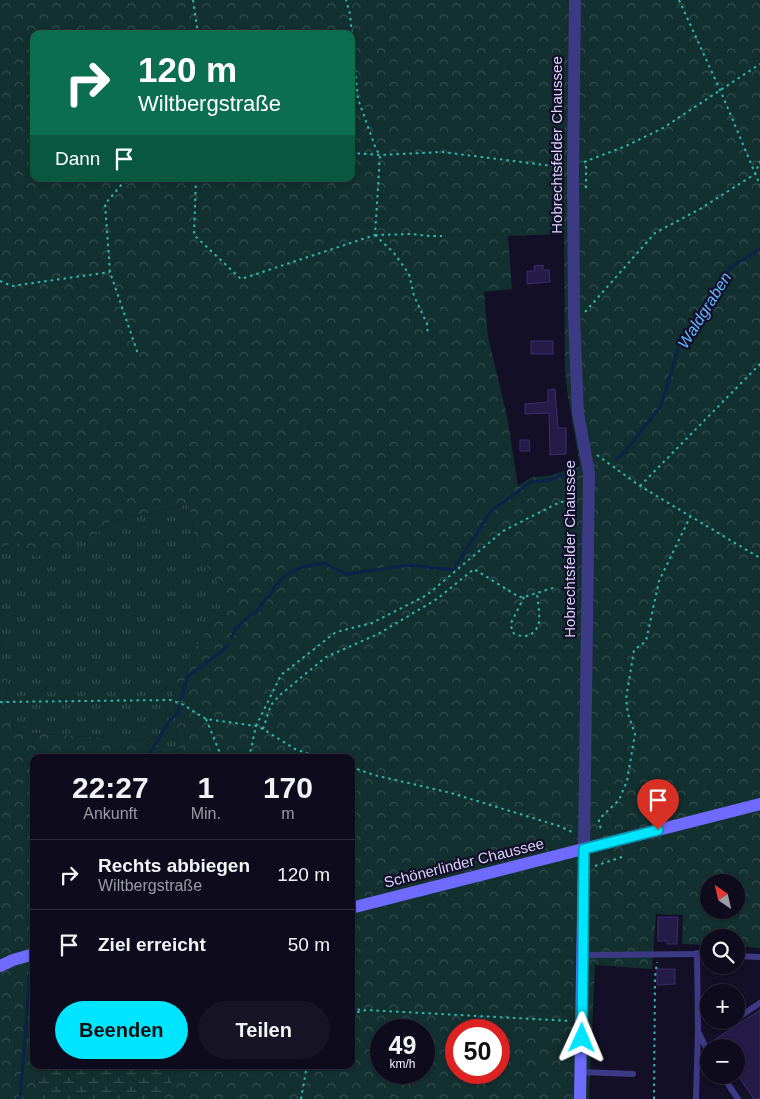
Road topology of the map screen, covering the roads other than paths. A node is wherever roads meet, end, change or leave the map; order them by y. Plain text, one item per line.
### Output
1 (575, 0) edge
2 (760, 804) edge
3 (584, 849) junction
4 (355, 907) edge
5 (697, 953) junction
6 (700, 953) edge
7 (30, 955) edge
8 (583, 955) junction
9 (745, 956) edge
10 (760, 957) edge
11 (0, 966) edge
12 (760, 1003) edge
13 (745, 1013) edge
14 (698, 1030) junction
15 (702, 1039) edge
16 (581, 1072) junction
17 (633, 1074) dead end
18 (728, 1084) edge
19 (580, 1099) edge
20 (696, 1099) edge
21 (738, 1099) edge

1 - 3 street, Hobrechtsfelder Chaussee
2 - 3 main road, Schönerlinder Chaussee
3 - 4 main road, Schönerlinder Chaussee
3 - 8 main road, Hobrechtsfelder Chaussee
5 - 6 lane
5 - 8 lane
5 - 14 lane
7 - 11 main road
8 - 16 main road, Hobrechtsfelder Chaussee
9 - 10 lane
12 - 13 lane
14 - 15 lane
14 - 20 lane
16 - 17 lane
16 - 19 main road, Hobrechtsfelder Chaussee
18 - 21 lane

